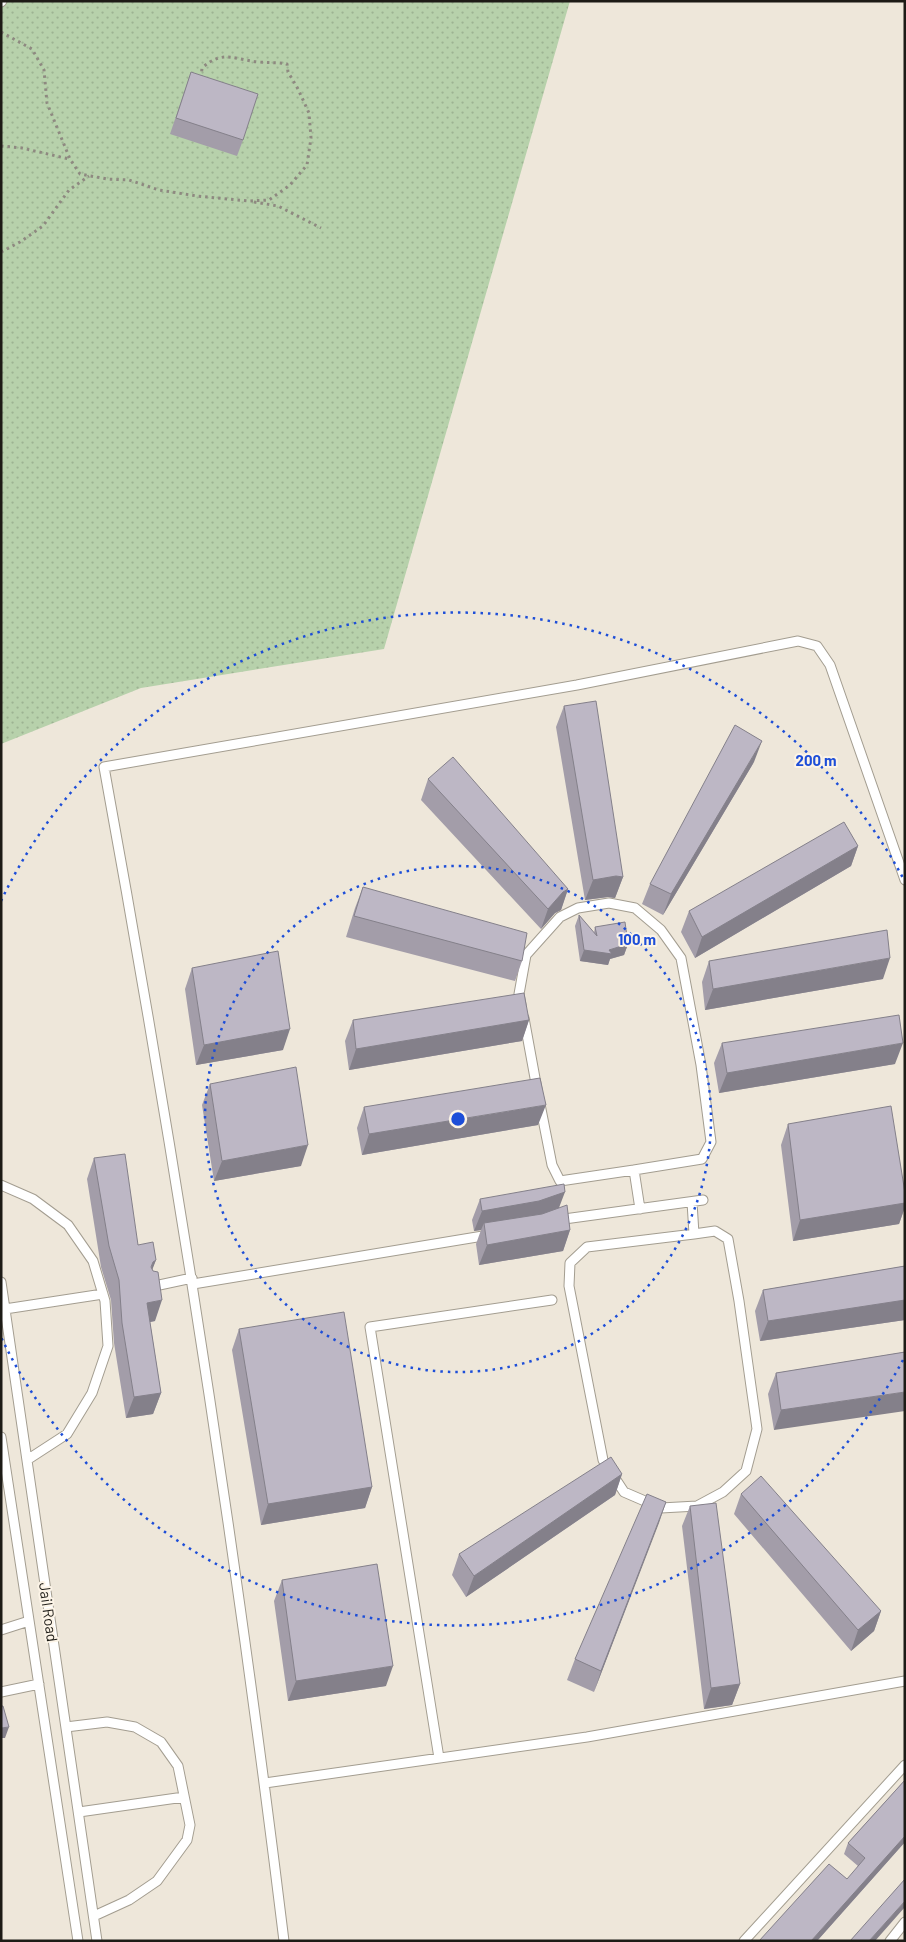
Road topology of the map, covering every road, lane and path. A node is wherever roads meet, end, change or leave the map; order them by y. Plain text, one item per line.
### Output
1 (1, 32) edge
2 (200, 83) edge
3 (1, 146) edge
4 (70, 159) junction
5 (90, 176) junction
6 (249, 201) junction
7 (321, 228) dead end
8 (1, 252) edge
9 (905, 880) edge
10 (634, 1170) junction
11 (1, 1185) edge
12 (703, 1200) dead end
13 (692, 1202) junction
14 (640, 1209) junction
15 (546, 1223) edge
16 (494, 1234) edge
17 (694, 1234) junction
18 (192, 1281) junction
19 (1, 1282) edge
20 (150, 1287) edge
21 (103, 1294) junction
22 (552, 1300) dead end
23 (5, 1309) junction
24 (1, 1437) edge
25 (27, 1460) junction
26 (5, 1484) edge
27 (29, 1621) junction
28 (1, 1630) edge
29 (905, 1681) edge
30 (39, 1684) junction
31 (1, 1692) edge
32 (66, 1727) junction
33 (439, 1758) junction
34 (905, 1765) edge
35 (265, 1783) junction
36 (184, 1797) junction
37 (78, 1812) junction
38 (94, 1916) junction
39 (905, 1922) edge
40 (78, 1941) edge
41 (97, 1941) edge
42 (284, 1941) edge
43 (744, 1941) edge
44 (890, 1941) edge

1 - 4 path
2 - 6 path
3 - 4 path
4 - 5 path
5 - 6 path
5 - 8 path
6 - 7 path
9 - 18 lane
10 - 10 lane
10 - 14 lane
11 - 21 lane
12 - 13 lane
13 - 14 lane
13 - 17 lane
14 - 15 lane
16 - 18 lane
17 - 17 lane
18 - 20 lane
18 - 35 lane
19 - 23 lane, Jail Road
21 - 23 lane
21 - 25 lane
22 - 33 lane
23 - 25 lane, Jail Road
24 - 26 lane
25 - 32 lane, Jail Road
26 - 27 lane
27 - 28 lane
27 - 30 lane
29 - 33 lane
30 - 31 lane
30 - 40 lane
32 - 36 lane
32 - 37 lane, Jail Road
33 - 35 lane
34 - 43 lane
35 - 42 lane
36 - 37 lane
36 - 38 lane
37 - 38 lane, Jail Road
38 - 41 lane, Jail Road
39 - 44 lane

